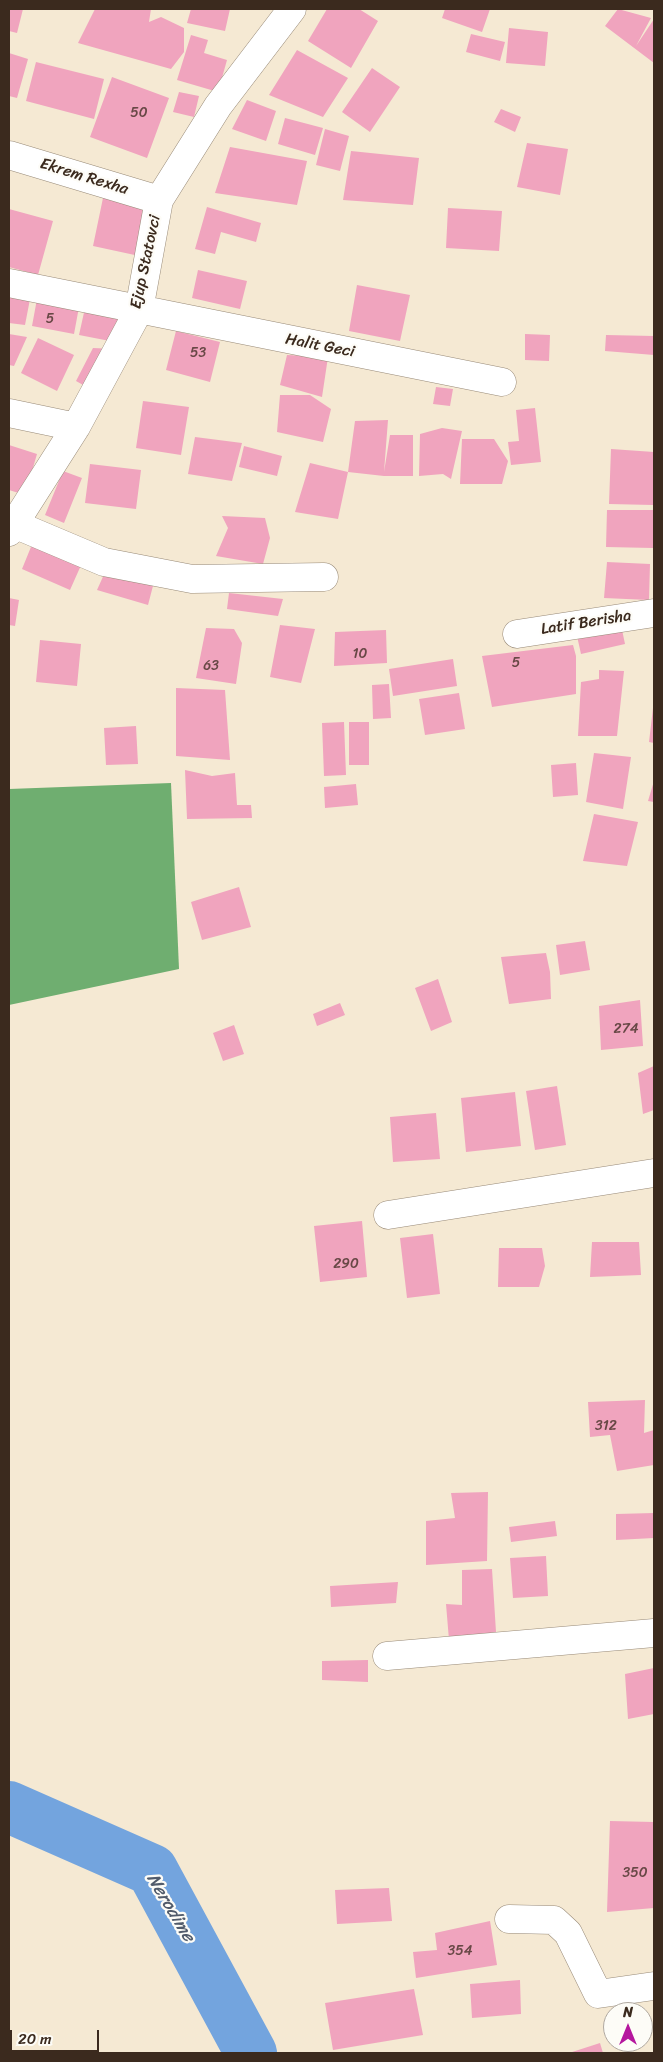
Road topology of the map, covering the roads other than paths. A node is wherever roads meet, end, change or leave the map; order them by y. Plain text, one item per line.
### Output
1 (292, 9) edge
2 (9, 154) edge
3 (159, 200) junction
4 (9, 283) edge
5 (138, 310) junction
6 (502, 382) dead end
7 (9, 413) edge
8 (76, 427) junction
9 (12, 528) edge
10 (324, 577) dead end
11 (654, 613) edge
12 (517, 634) dead end
13 (654, 1173) edge
14 (388, 1215) dead end
15 (654, 1633) edge
16 (387, 1656) dead end
17 (509, 1919) dead end
18 (654, 1986) edge

1 - 3 street, Ejup Statovci
2 - 3 street, Ekrem Rexha
3 - 5 street, Ejup Statovci
4 - 5 street, Halit Geci
5 - 6 street, Halit Geci
5 - 8 street, Ejup Statovci
7 - 8 street
8 - 9 street, Ejup Statovci
9 - 10 street, Ejup Statovci
11 - 12 street, Latif Berisha
13 - 14 street
15 - 16 street
17 - 18 street

